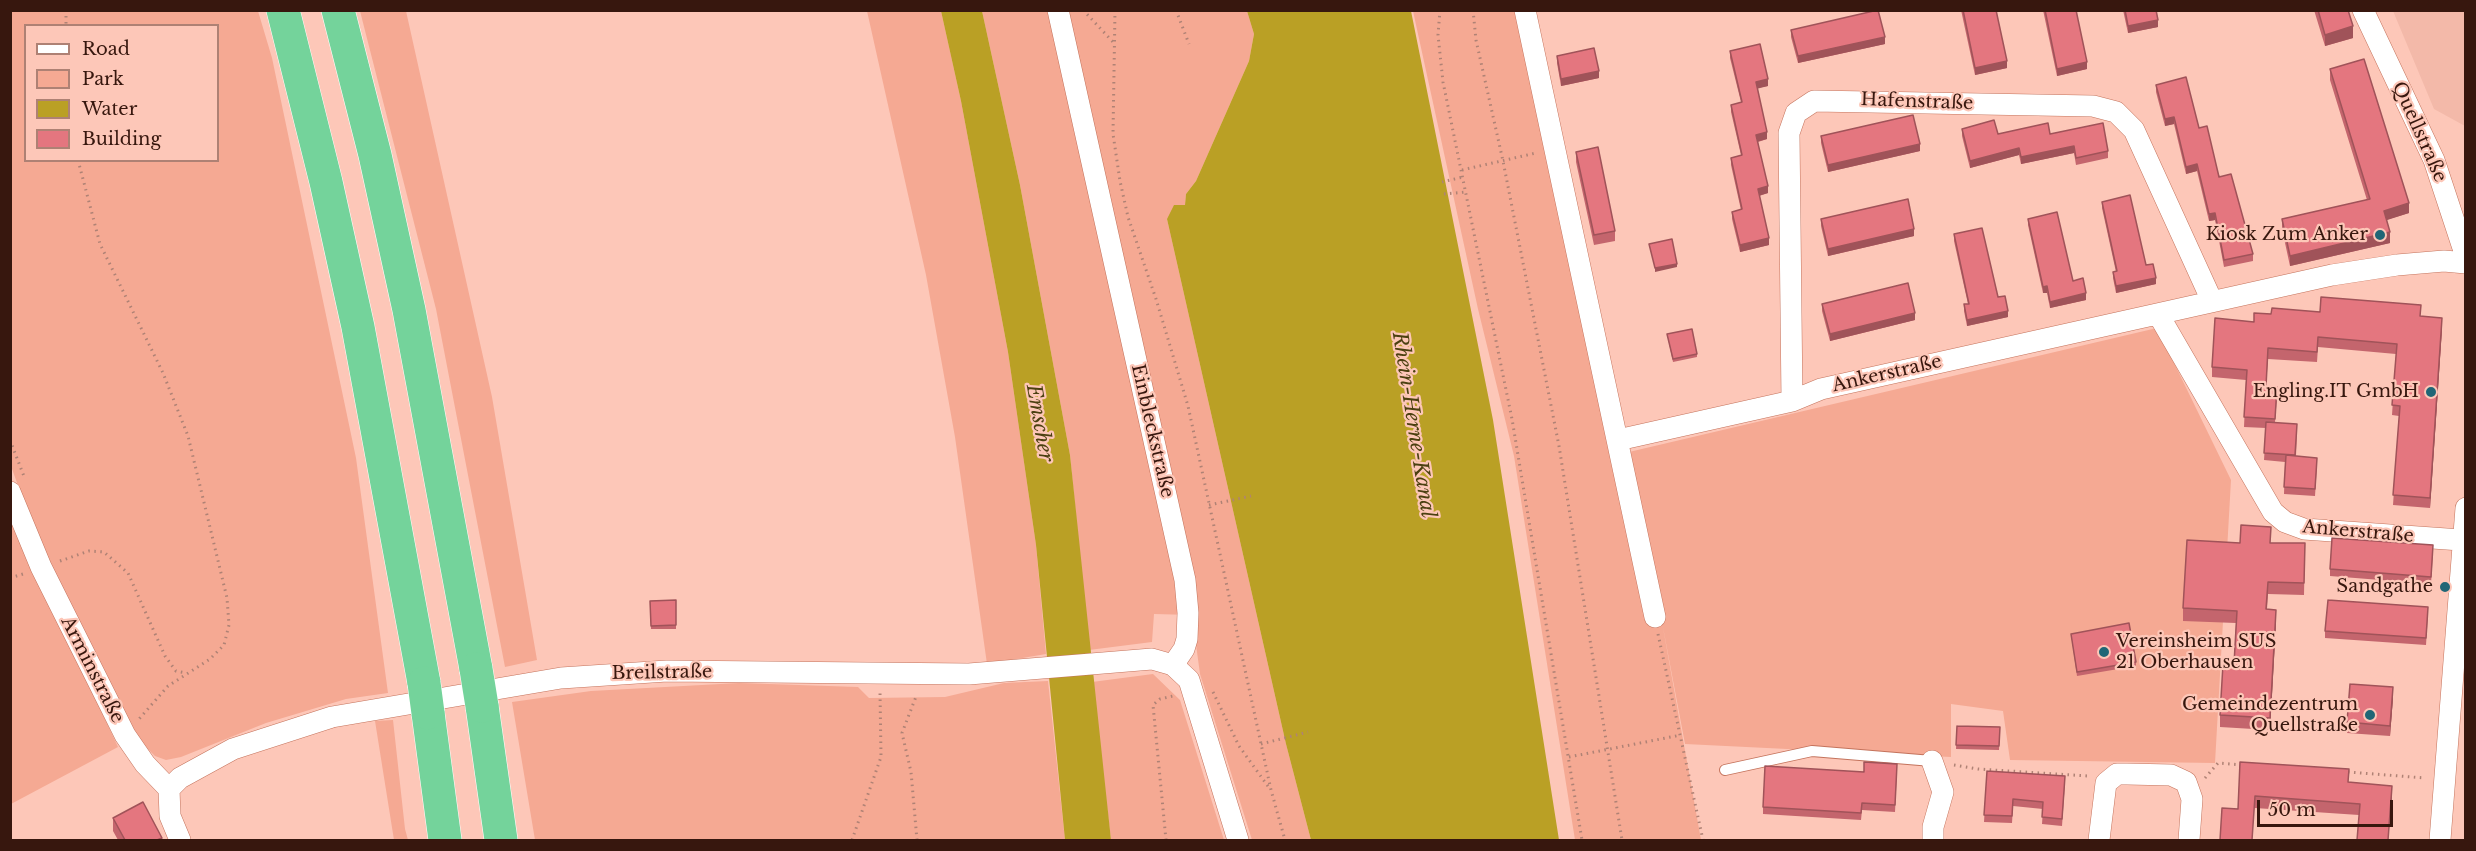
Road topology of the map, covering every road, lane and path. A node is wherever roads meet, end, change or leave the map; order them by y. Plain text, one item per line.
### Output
1 (283, 10) edge
2 (338, 10) edge
3 (1058, 10) edge
4 (1083, 10) edge
5 (1115, 10) edge
6 (1176, 10) edge
7 (1440, 10) edge
8 (1473, 10) edge
9 (1525, 10) edge
10 (2363, 10) edge
11 (1114, 44) junction
12 (1188, 44) dead end
13 (1555, 148) junction
14 (1503, 161) junction
15 (79, 162) edge
16 (1462, 170) junction
17 (1463, 177) junction
18 (1442, 182) dead end
19 (1466, 192) junction
20 (1444, 194) dead end
21 (2466, 257) edge
22 (2466, 263) edge
23 (2212, 302) junction
24 (2158, 314) junction
25 (1792, 401) junction
26 (1618, 440) junction
27 (10, 492) edge
28 (1251, 496) dead end
29 (1209, 505) junction
30 (2466, 508) edge
31 (2461, 540) junction
32 (41, 567) junction
33 (1655, 617) joint
34 (1173, 665) junction
35 (879, 672) junction
36 (926, 673) junction
37 (188, 674) junction
38 (1192, 691) junction
39 (1308, 732) dead end
40 (125, 735) junction
41 (1681, 735) junction
42 (1261, 744) junction
43 (1609, 750) junction
44 (1569, 758) junction
45 (1932, 761) junction
46 (2254, 765) edge
47 (1725, 771) dead end
48 (2337, 772) edge
49 (2112, 777) junction
50 (2444, 780) junction
51 (169, 789) junction
52 (1271, 790) junction
53 (2191, 794) junction
54 (180, 840) edge
55 (445, 840) edge
56 (501, 840) edge
57 (852, 840) edge
58 (917, 840) edge
59 (1166, 840) edge
60 (1238, 840) edge
61 (1285, 840) edge
62 (1582, 840) edge
63 (1622, 840) edge
64 (1703, 840) edge
65 (1932, 840) edge
66 (2099, 840) edge
67 (2189, 840) edge
68 (2440, 840) edge

1 - 55 highway
2 - 56 highway, bridge
3 - 34 street, Einbleckstraße
4 - 11 path
5 - 11 path
6 - 12 path
7 - 16 path
8 - 14 path
9 - 13 street
10 - 21 street, Quellstraße
11 - 29 path
13 - 14 path
13 - 26 street
14 - 16 path
14 - 43 path
15 - 37 path
16 - 17 path
17 - 18 path
17 - 19 path
19 - 20 path
19 - 44 path
22 - 23 street, Ankerstraße
23 - 24 street, Ankerstraße
23 - 25 street, Hafenstraße
24 - 25 street, Ankerstraße
24 - 31 street, Ankerstraße
25 - 26 street, Ankerstraße
26 - 33 street
27 - 32 street, Arminstraße
28 - 29 path
29 - 42 path
30 - 31 street
31 - 50 street
32 - 37 path
32 - 40 street, Arminstraße
33 - 41 path
34 - 36 street, Breilstraße
34 - 38 street
35 - 36 street, Breilstraße
35 - 51 street, Breilstraße
35 - 57 path
36 - 58 path
37 - 40 path
38 - 52 path
38 - 59 path
38 - 60 street
39 - 42 path
40 - 51 street, Arminstraße
41 - 43 path
41 - 64 path
42 - 52 path
43 - 44 path
43 - 63 path
44 - 62 path
45 - 47 lane
45 - 49 path
45 - 65 street
46 - 53 path
48 - 50 path
49 - 53 street
49 - 66 street
50 - 68 street
51 - 54 street
52 - 61 path
53 - 67 street

